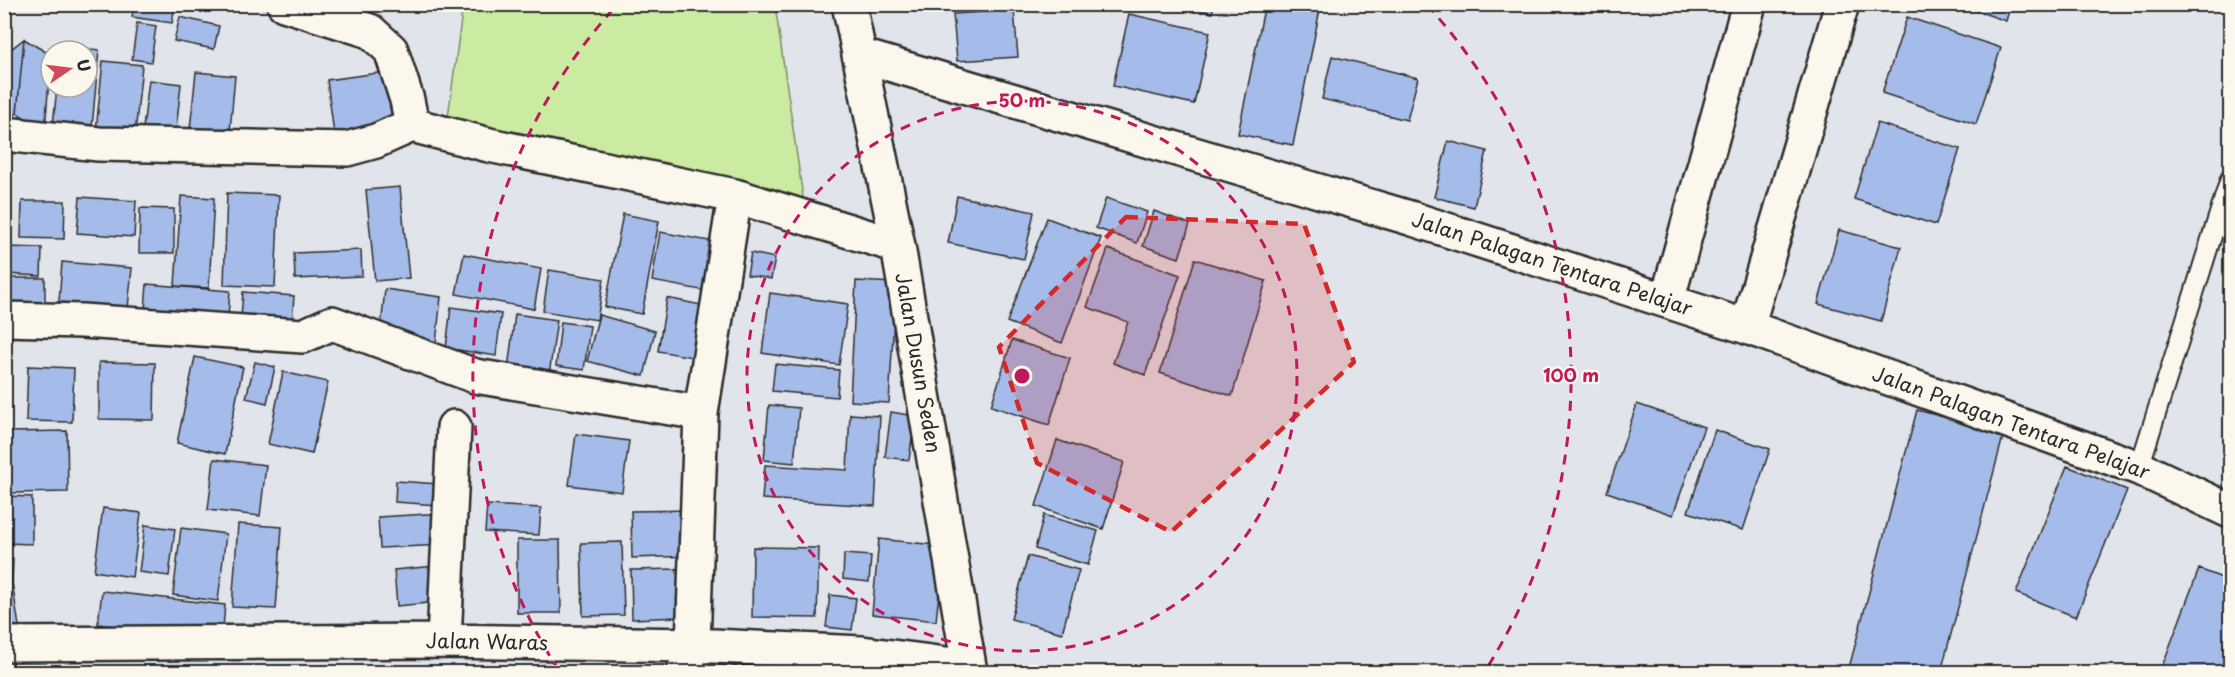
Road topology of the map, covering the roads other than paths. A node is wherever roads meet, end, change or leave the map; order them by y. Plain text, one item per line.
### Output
1 (284, 4) edge
2 (849, 4) edge
3 (1749, 4) edge
4 (1842, 4) edge
5 (859, 55) junction
6 (412, 125) junction
7 (4, 134) edge
8 (2230, 179) edge
9 (735, 196) junction
10 (898, 246) junction
11 (1667, 301) junction
12 (4, 319) edge
13 (1747, 327) junction
14 (701, 413) junction
15 (454, 426) dead end
16 (2139, 468) junction
17 (2230, 511) edge
18 (444, 641) junction
19 (4, 644) edge
20 (688, 659) edge
21 (970, 670) edge

1 - 6 street
2 - 5 street, Jalan Dusun Seden
3 - 11 street
4 - 13 street
5 - 10 street, Jalan Dusun Seden
5 - 11 street, Jalan Palagan Tentara Pelajar
6 - 7 street
6 - 9 street
8 - 16 lane
9 - 10 street
9 - 14 street
10 - 21 street, Jalan Dusun Seden
11 - 13 street, Jalan Palagan Tentara Pelajar
12 - 14 street
13 - 16 street, Jalan Palagan Tentara Pelajar
14 - 20 street
15 - 18 street
16 - 17 street, Jalan Palagan Tentara Pelajar
18 - 19 street, Jalan Waras
18 - 20 street, Jalan Waras
20 - 21 street, Jalan Waras

